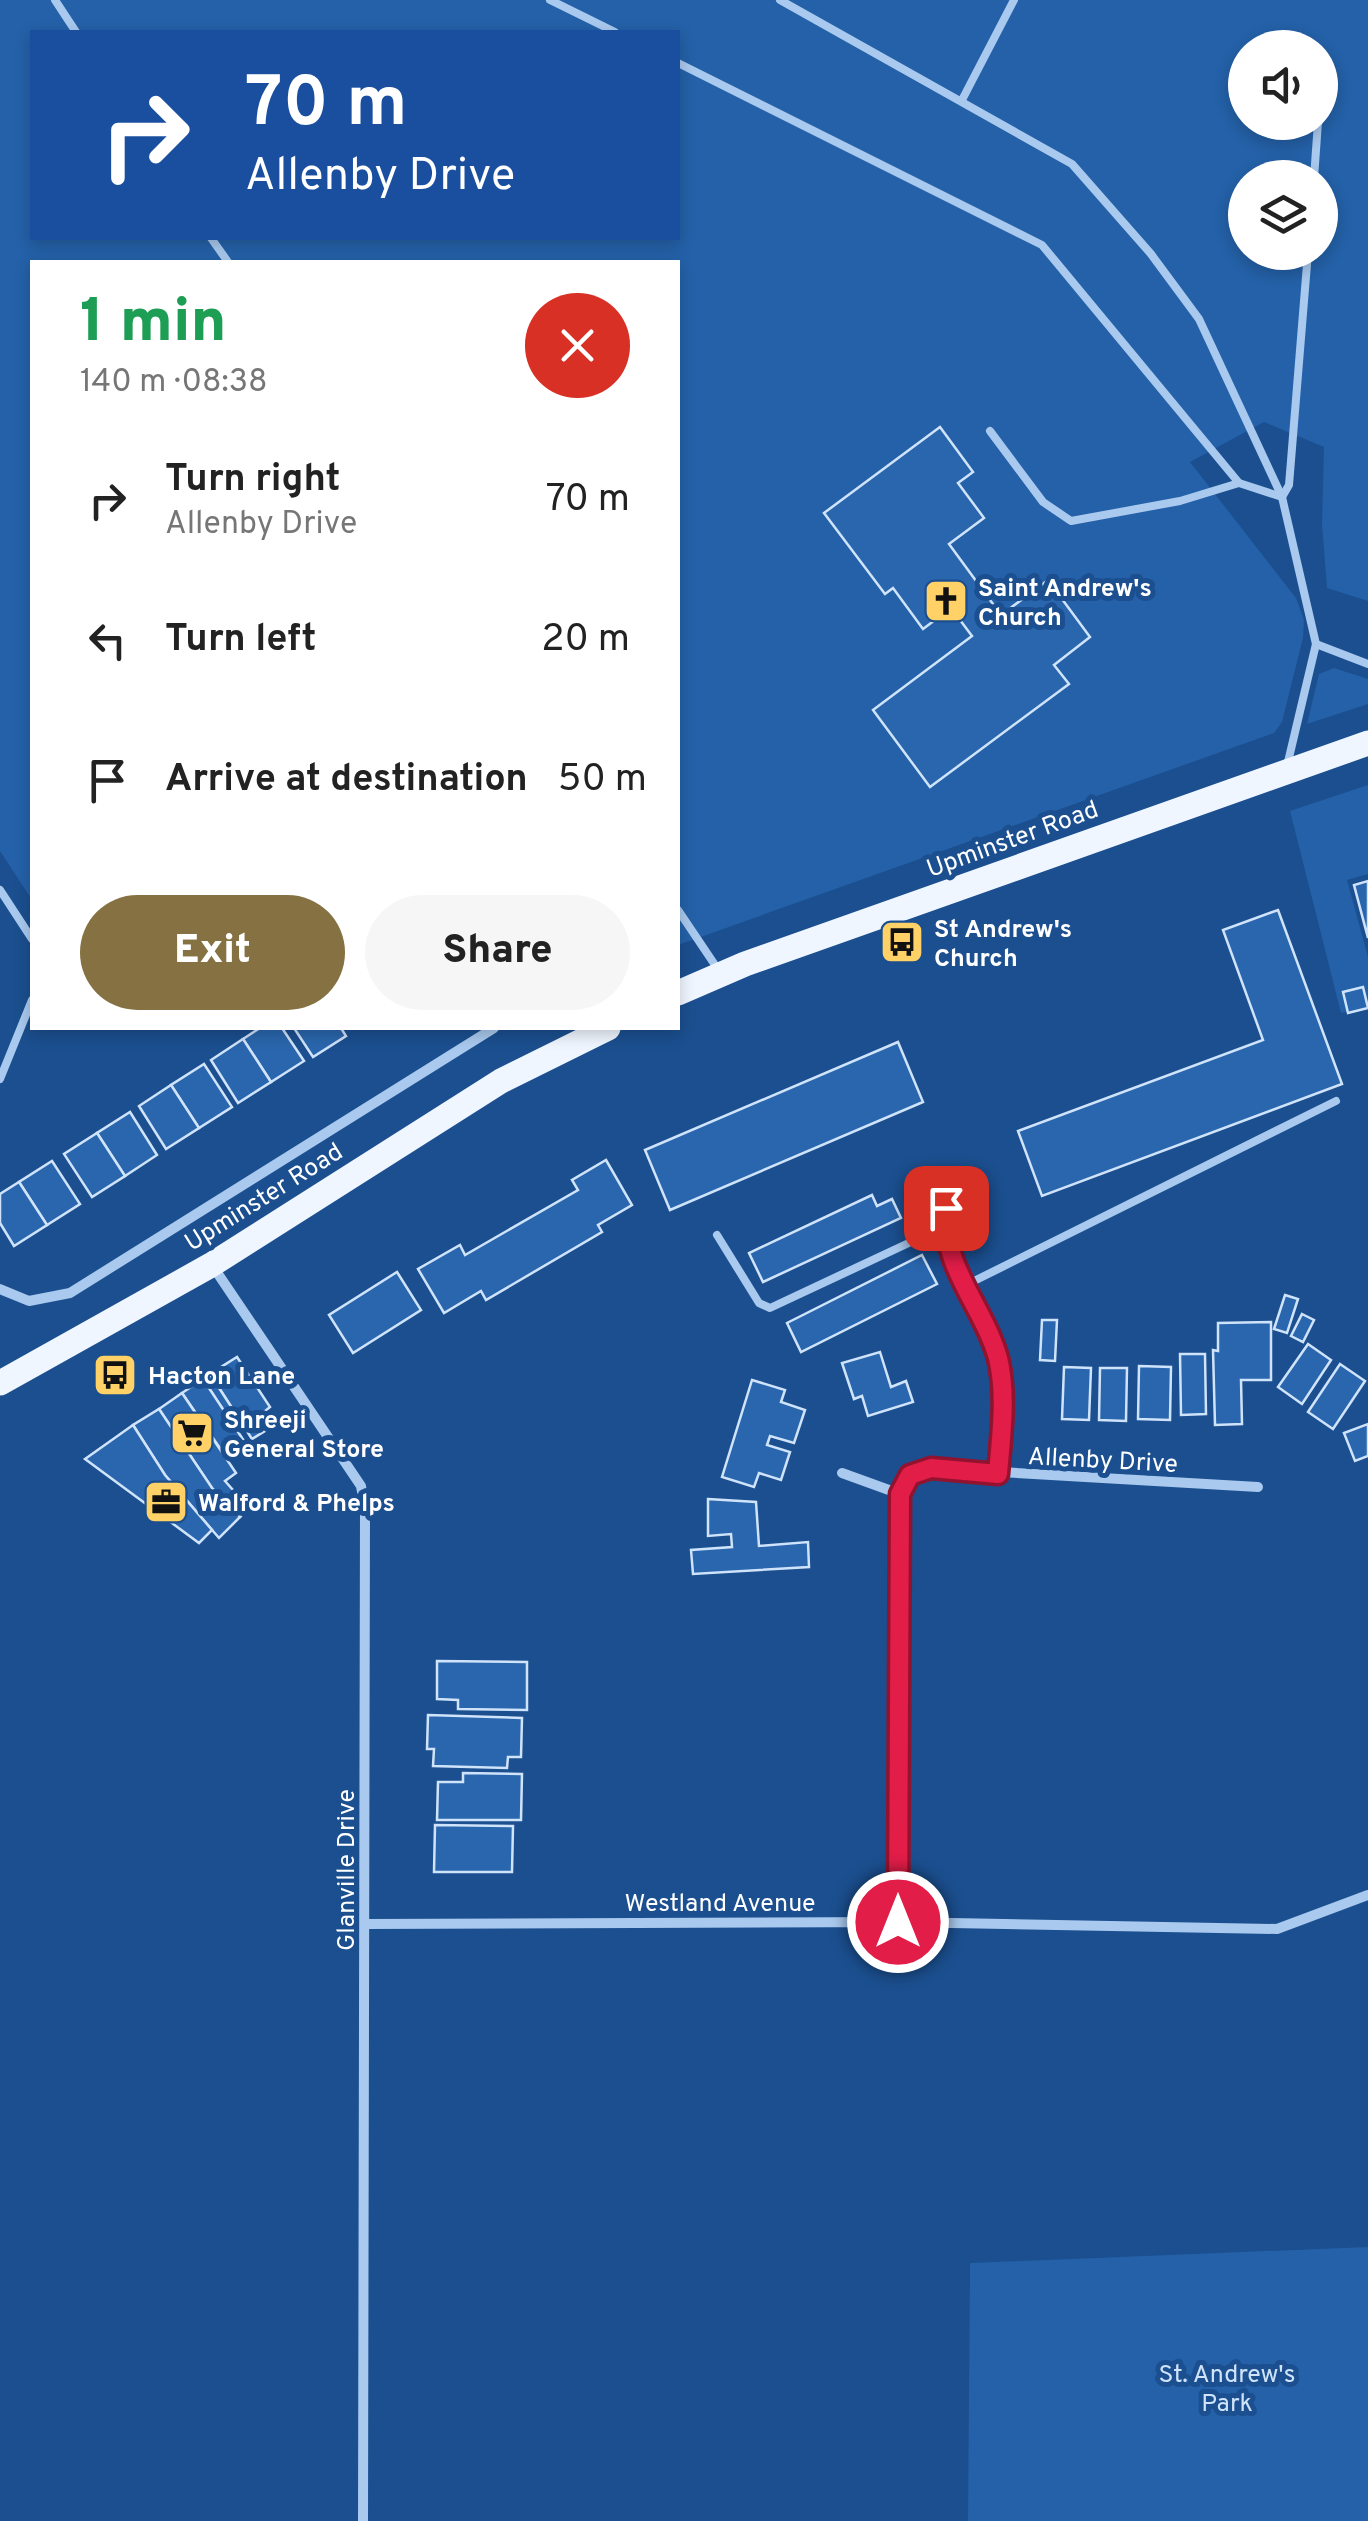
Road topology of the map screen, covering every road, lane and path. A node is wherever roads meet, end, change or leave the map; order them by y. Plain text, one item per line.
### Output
1 (55, 0) edge
2 (550, 0) edge
3 (780, 0) edge
4 (1014, 0) edge
5 (75, 30) edge
6 (612, 30) edge
7 (680, 65) edge
8 (962, 100) junction
9 (1307, 270) edge
10 (990, 431) dead end
11 (1239, 482) junction
12 (1282, 497) junction
13 (1316, 644) junction
14 (1368, 664) edge
15 (1368, 743) edge
16 (1286, 771) junction
17 (0, 890) edge
18 (680, 913) edge
19 (30, 936) edge
20 (721, 974) junction
21 (680, 992) edge
22 (30, 1005) edge
23 (491, 1030) edge
24 (604, 1030) edge
25 (0, 1079) edge
26 (1336, 1101) dead end
27 (946, 1208) dead end
28 (945, 1226) junction
29 (717, 1235) dead end
30 (211, 1264) junction
31 (962, 1287) junction
32 (0, 1290) edge
33 (0, 1384) edge
34 (842, 1473) dead end
35 (998, 1474) junction
36 (1258, 1488) dead end
37 (900, 1494) junction
38 (1368, 1895) edge
39 (898, 1922) junction
40 (366, 1924) junction
41 (363, 2521) edge

1 - 5 lane
2 - 6 lane
3 - 8 lane
4 - 8 lane
7 - 11 lane
8 - 12 lane
9 - 12 lane
10 - 11 lane
11 - 12 lane
12 - 13 lane
13 - 14 lane
13 - 16 lane
15 - 16 main road, Upminster Road
16 - 20 main road, Upminster Road
17 - 19 lane
18 - 20 lane
20 - 21 main road, Upminster Road
22 - 25 lane
23 - 32 street
24 - 30 main road, Upminster Road
26 - 31 lane
27 - 28 street
28 - 29 lane
28 - 31 street
30 - 33 main road, Upminster Road
30 - 40 street, Glanville Drive
31 - 35 street
34 - 37 street
35 - 36 street, Allenby Drive
35 - 37 street, Allenby Drive
37 - 39 street
38 - 39 street, Westland Avenue
39 - 40 street, Westland Avenue
40 - 41 street, Glanville Drive

